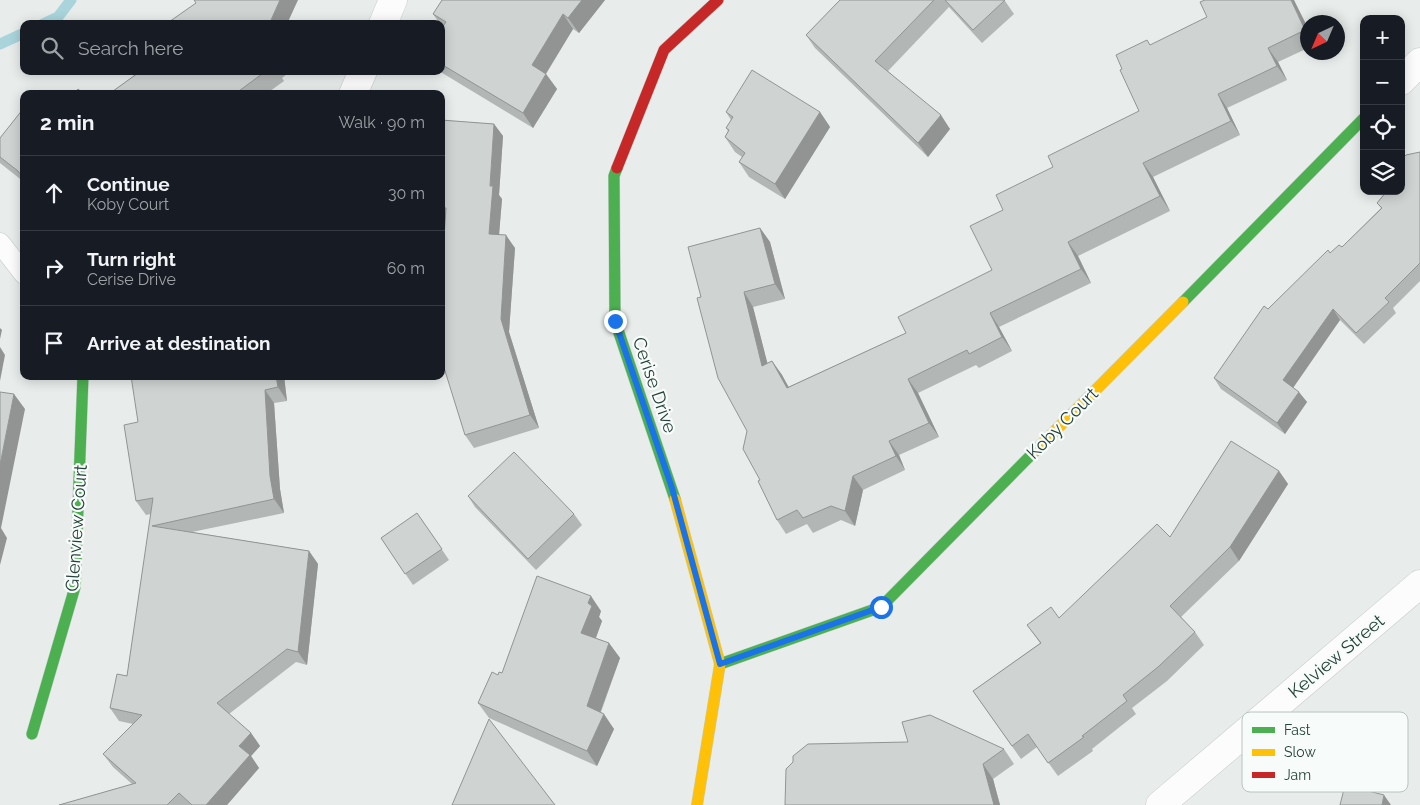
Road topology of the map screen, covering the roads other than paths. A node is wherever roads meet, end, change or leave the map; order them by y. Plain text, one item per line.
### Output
1 (393, 0) edge
2 (718, 0) edge
3 (385, 20) edge
4 (1420, 62) edge
5 (361, 75) edge
6 (1405, 76) edge
7 (355, 90) edge
8 (1360, 122) edge
9 (0, 243) edge
10 (20, 269) edge
11 (83, 380) edge
12 (1420, 584) edge
13 (720, 664) junction
14 (1269, 712) edge
15 (32, 734) dead end
16 (1242, 735) edge
17 (697, 805) edge
18 (1160, 805) edge

1 - 3 street
2 - 13 street, Cerise Drive
4 - 6 street
5 - 7 street
8 - 13 street, Koby Court
9 - 10 lane
11 - 15 street, Glenview Court
12 - 14 street, Kelview Street
13 - 17 street, Cerise Drive
16 - 18 street, Kelview Street

